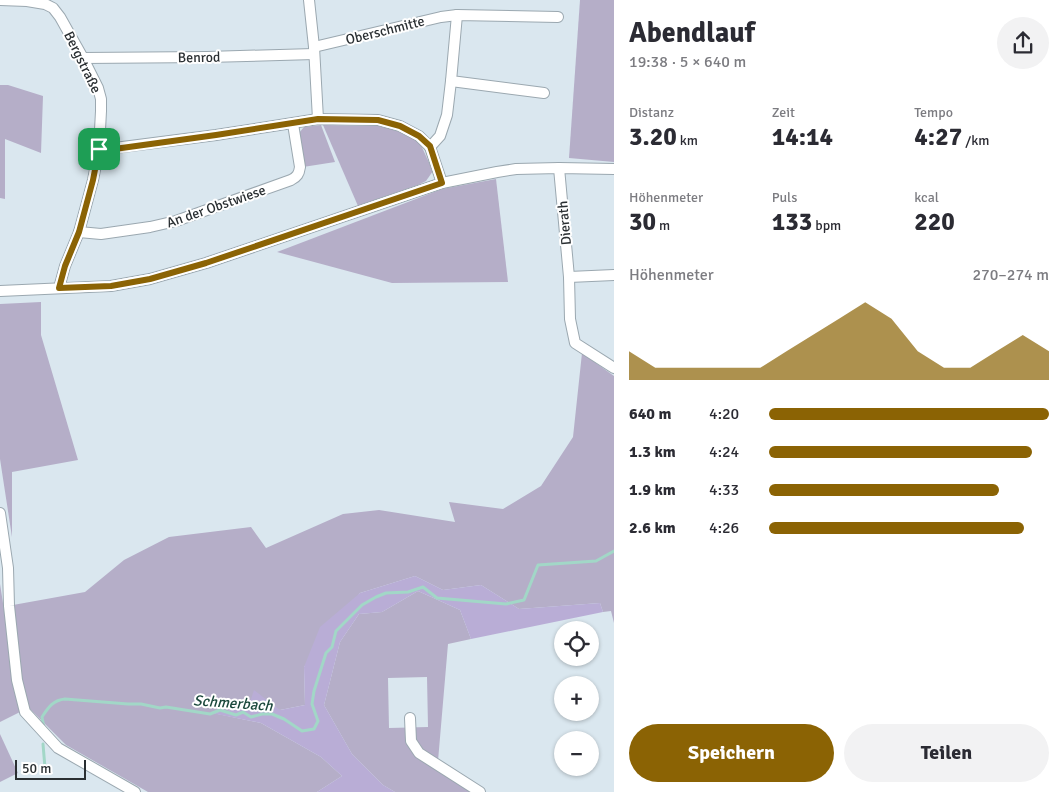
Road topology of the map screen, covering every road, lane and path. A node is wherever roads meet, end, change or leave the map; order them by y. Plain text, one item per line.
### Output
1 (0, 0) edge
2 (309, 0) edge
3 (56, 4) edge
4 (456, 15) junction
5 (558, 17) dead end
6 (314, 51) junction
7 (83, 58) junction
8 (451, 81) junction
9 (544, 93) dead end
10 (318, 119) junction
11 (293, 124) junction
12 (430, 146) junction
13 (99, 149) junction
14 (559, 168) junction
15 (614, 169) edge
16 (442, 183) junction
17 (79, 232) junction
18 (614, 275) edge
19 (569, 277) junction
20 (59, 288) junction
21 (0, 291) edge
22 (614, 368) edge
23 (0, 513) edge
24 (410, 718) dead end
25 (135, 792) edge
26 (480, 792) edge

1 - 3 street, Bergstraße
2 - 6 street
3 - 7 street, Bergstraße
4 - 5 street, Oberschmitte
4 - 6 street, Oberschmitte
4 - 8 street
6 - 7 street, Benrod
6 - 10 street
7 - 13 street, Bergstraße
8 - 9 street
8 - 12 street
10 - 11 street
10 - 12 street
11 - 13 street
11 - 17 street, An der Obstwiese
12 - 16 street
13 - 17 street, Bergstraße
14 - 15 street
14 - 16 street
14 - 19 street, Dierath
16 - 20 street
17 - 20 street, Bergstraße
18 - 19 street
19 - 22 street, Dierath
20 - 21 street
23 - 25 street
24 - 26 street

